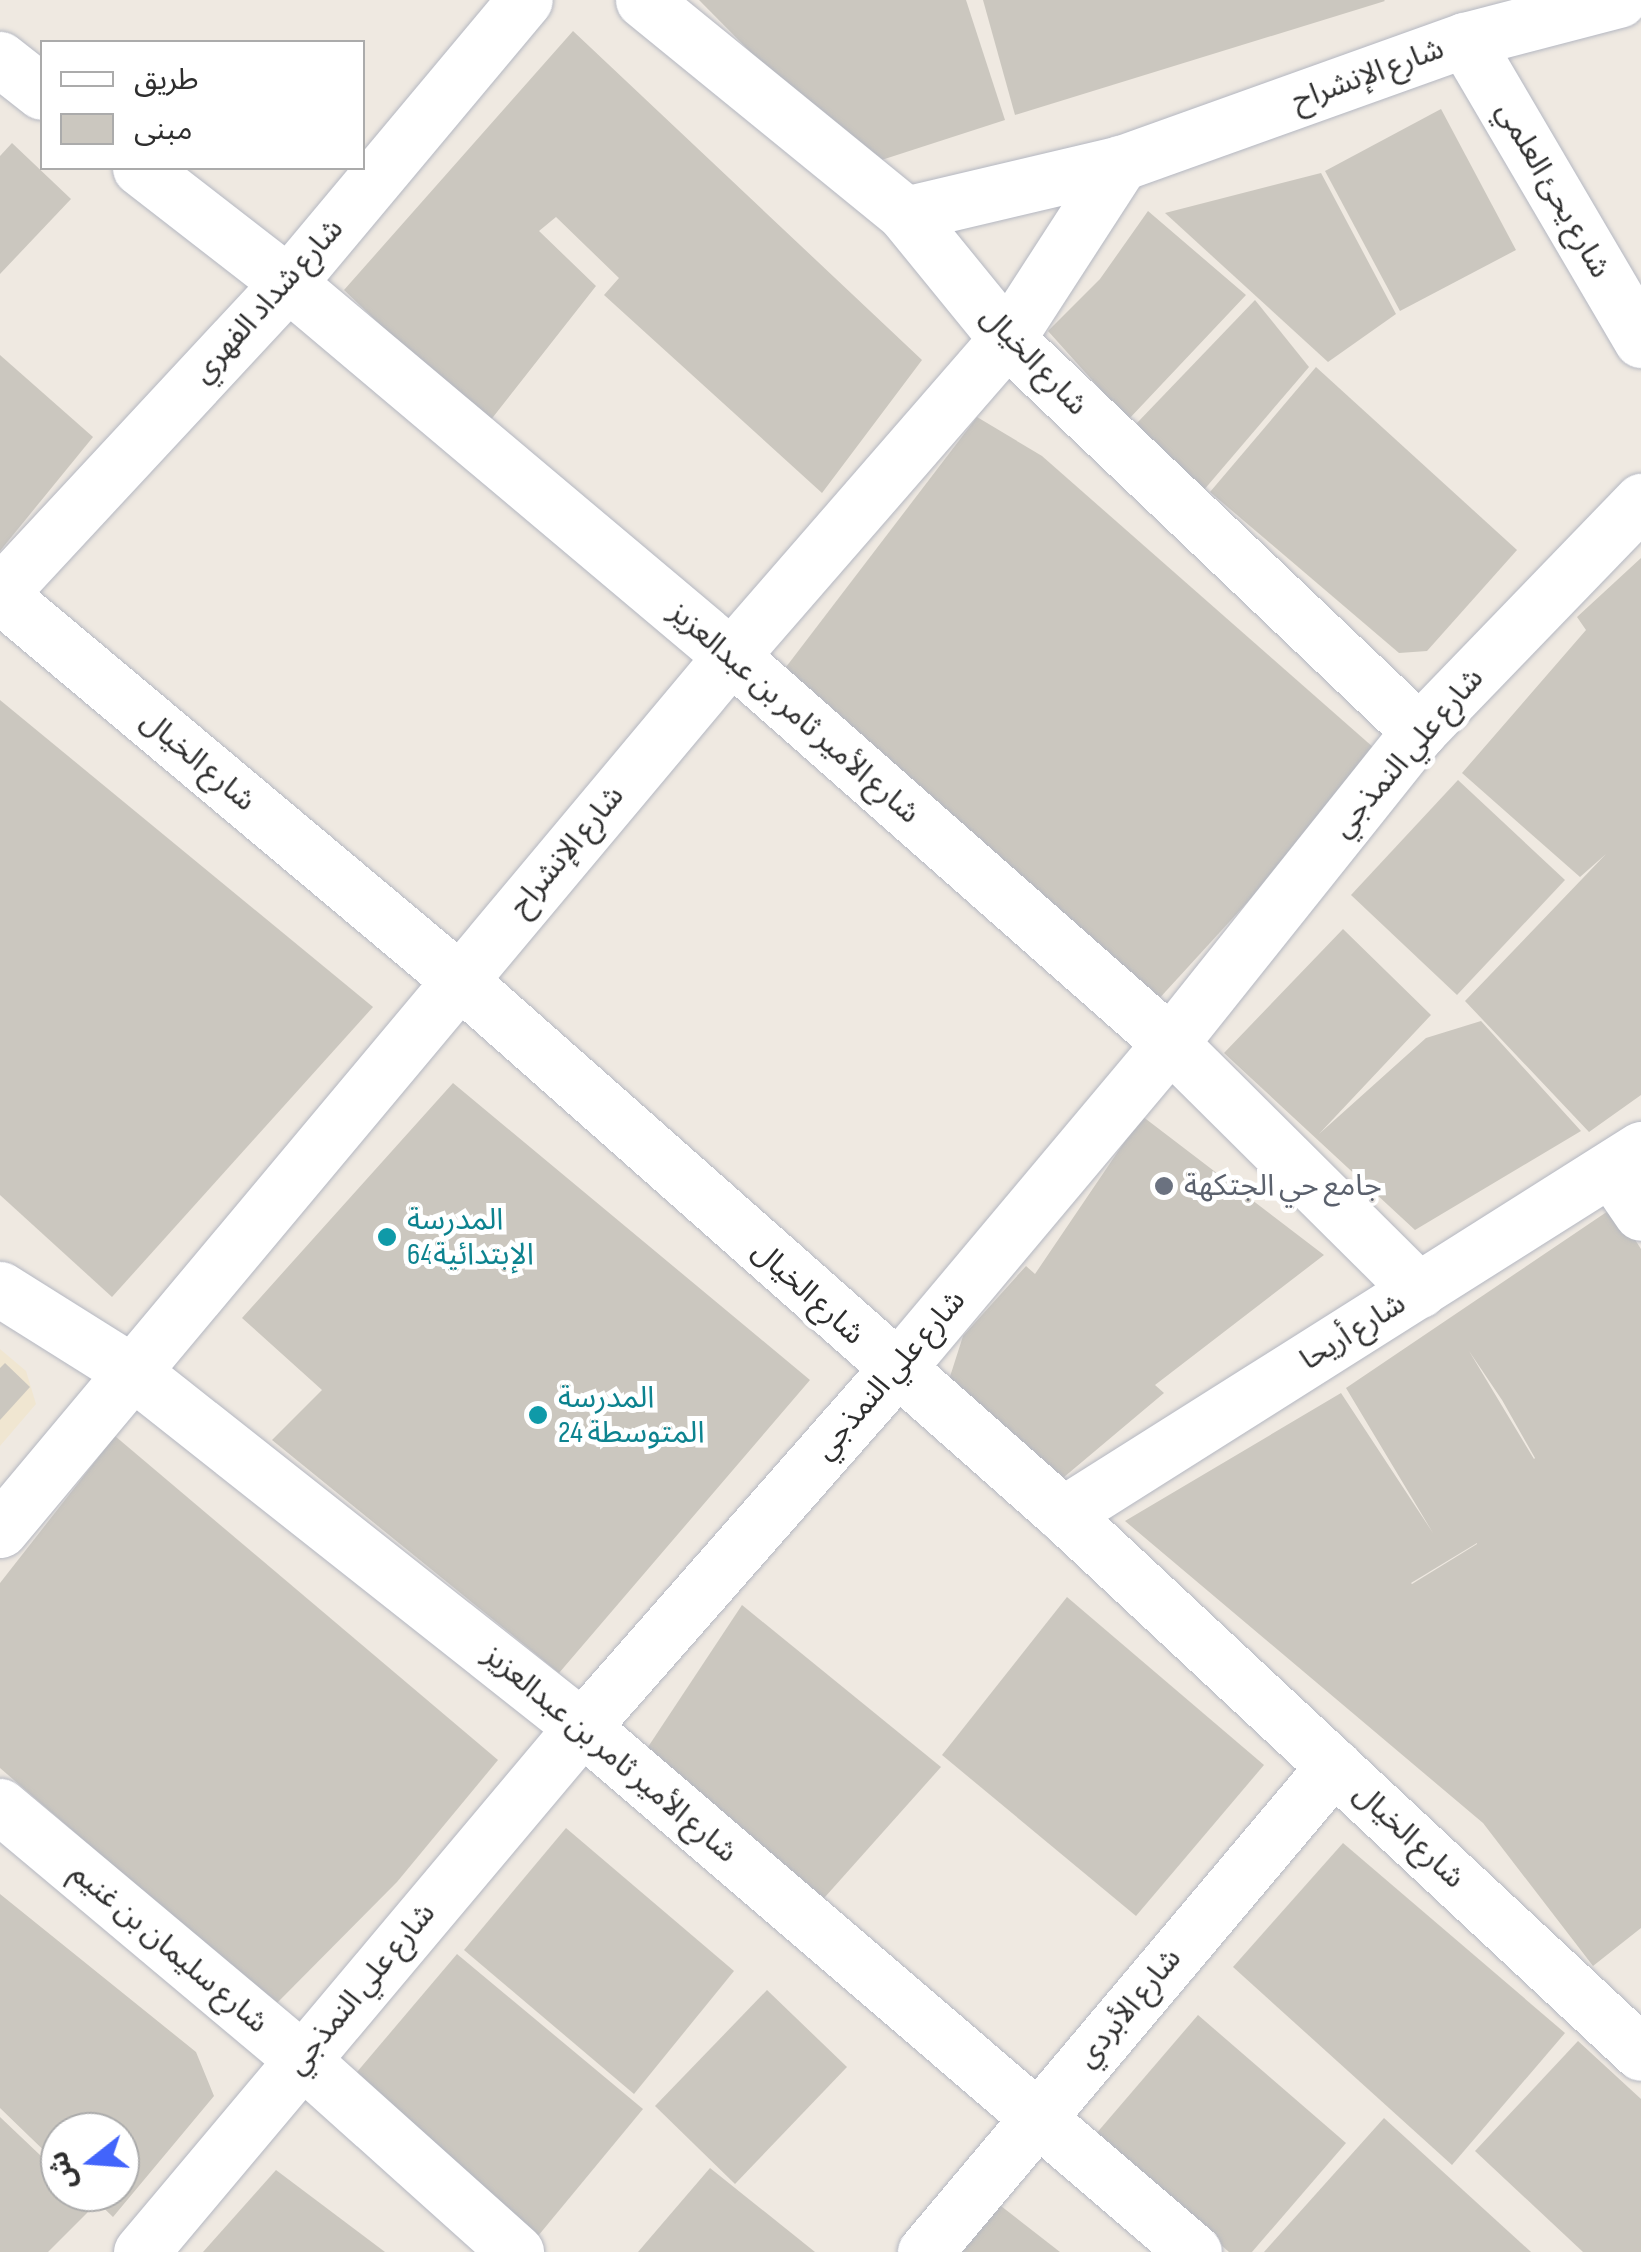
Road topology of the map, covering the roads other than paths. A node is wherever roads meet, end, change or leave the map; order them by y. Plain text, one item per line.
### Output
1 (525, 0) edge
2 (643, 0) edge
3 (1620, 0) edge
4 (1465, 40) junction
5 (0, 59) edge
6 (40, 90) edge
7 (1121, 163) junction
8 (143, 170) edge
9 (905, 214) junction
10 (288, 282) junction
11 (1008, 339) junction
12 (1641, 340) edge
13 (1641, 502) edge
14 (0, 594) edge
15 (731, 656) junction
16 (1419, 731) junction
17 (458, 980) junction
18 (1170, 1043) junction
19 (1626, 1159) edge
20 (1641, 1213) edge
21 (0, 1289) edge
22 (1419, 1290) junction
23 (895, 1371) junction
24 (134, 1373) junction
25 (1064, 1514) junction
26 (0, 1530) edge
27 (582, 1727) junction
28 (1334, 1766) junction
29 (0, 1806) edge
30 (1641, 2053) edge
31 (302, 2059) junction
32 (1038, 2116) junction
33 (141, 2252) edge
34 (516, 2252) edge
35 (925, 2252) edge
36 (1194, 2252) edge

1 - 10 street, شارع شداد الفهري
2 - 9 street, شارع الخيال
3 - 4 street, شارع الإنشراح
4 - 7 street, شارع الإنشراح
4 - 12 street, شارع يحئ العلمي
5 - 6 street
7 - 9 street, شارع الإنشراح
7 - 11 street, شارع الإنشراح
8 - 10 street, شارع الأمير ثامر بن عبدالعزيز
9 - 11 street, شارع الخيال
10 - 14 street, شارع شداد الفهري
10 - 15 street, شارع الأمير ثامر بن عبدالعزيز
11 - 15 street, شارع الإنشراح
11 - 16 street, شارع الخيال
13 - 16 street, شارع علي النمذجي
14 - 17 street, شارع الخيال
15 - 17 street, شارع الإنشراح
15 - 18 street, شارع الأمير ثامر بن عبدالعزيز
16 - 18 street, شارع علي النمذجي
17 - 23 street, شارع الخيال
17 - 24 street, شارع الإنشراح
18 - 22 street, شارع الأمير ثامر بن عبدالعزيز
18 - 23 street, شارع علي النمذجي
19 - 20 street
19 - 22 street, شارع أريحا
21 - 24 street, شارع الأمير ثامر بن عبدالعزيز
22 - 25 street, شارع أريحا
23 - 25 street, شارع الخيال
23 - 27 street, شارع علي النمذجي
24 - 26 street, شارع الإنشراح
24 - 27 street, شارع الأمير ثامر بن عبدالعزيز
25 - 28 street, شارع الخيال
27 - 31 street, شارع علي النمذجي
27 - 32 street, شارع الأمير ثامر بن عبدالعزيز
28 - 30 street, شارع الخيال
28 - 32 street, شارع الأبردي
29 - 31 street, شارع سليمان بن غنيم
31 - 33 street, شارع علي النمذجي
31 - 34 street, شارع سليمان بن غنيم
32 - 35 street, شارع الأبردي
32 - 36 street, شارع الأمير ثامر بن عبدالعزيز

